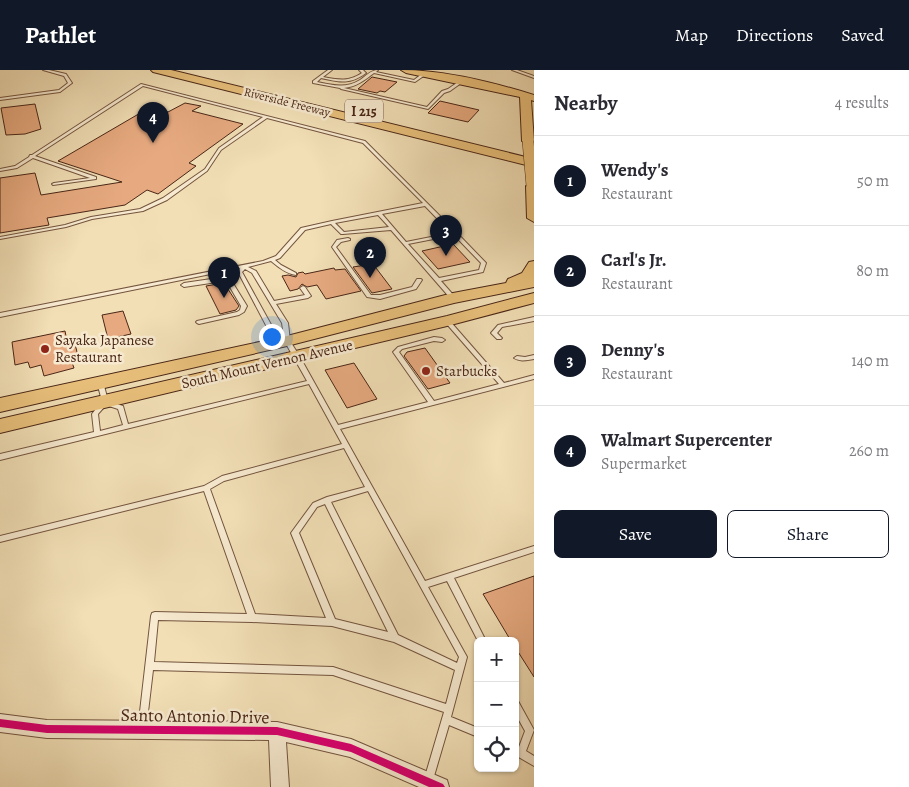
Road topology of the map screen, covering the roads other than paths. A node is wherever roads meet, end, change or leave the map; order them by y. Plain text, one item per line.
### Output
1 (46, 70) edge
2 (157, 70) edge
3 (194, 70) edge
4 (330, 70) edge
5 (361, 70) edge
6 (406, 70) edge
7 (514, 70) edge
8 (375, 71) edge
9 (424, 74) junction
10 (320, 77) junction
11 (534, 77) edge
12 (465, 82) junction
13 (341, 88) junction
14 (0, 99) edge
15 (530, 100) edge
16 (266, 116) junction
17 (439, 139) junction
18 (534, 150) edge
19 (32, 156) junction
20 (534, 163) edge
21 (534, 167) edge
22 (0, 170) edge
23 (54, 184) dead end
24 (532, 186) joint
25 (426, 204) junction
26 (379, 213) junction
27 (534, 218) edge
28 (332, 222) junction
29 (393, 228) junction
30 (456, 233) junction
31 (0, 238) edge
32 (348, 239) dead end
33 (406, 244) junction
34 (272, 259) junction
35 (534, 265) edge
36 (244, 266) junction
37 (294, 274) dead end
38 (419, 280) dead end
39 (438, 280) junction
40 (534, 282) edge
41 (184, 285) dead end
42 (303, 288) dead end
43 (493, 289) junction
44 (453, 298) junction
45 (534, 298) edge
46 (273, 303) junction
47 (534, 307) edge
48 (472, 314) junction
49 (0, 315) edge
50 (534, 319) edge
51 (447, 321) junction
52 (199, 322) dead end
53 (499, 338) dead end
54 (442, 340) dead end
55 (287, 341) junction
56 (296, 357) junction
57 (534, 357) edge
58 (516, 358) dead end
59 (534, 378) edge
60 (100, 382) junction
61 (310, 382) junction
62 (503, 385) junction
63 (105, 402) junction
64 (432, 403) junction
65 (0, 405) edge
66 (0, 426) edge
67 (126, 426) junction
68 (336, 428) junction
69 (97, 433) junction
70 (346, 445) junction
71 (0, 456) edge
72 (206, 488) junction
73 (370, 488) junction
74 (327, 500) junction
75 (0, 538) edge
76 (534, 550) edge
77 (449, 576) junction
78 (423, 585) junction
79 (252, 618) junction
80 (332, 622) junction
81 (480, 637) edge
82 (395, 638) junction
83 (149, 666) junction
84 (460, 668) junction
85 (448, 709) junction
86 (519, 711) edge
87 (446, 719) junction
88 (0, 724) edge
89 (142, 730) junction
90 (277, 731) junction
91 (474, 731) edge
92 (519, 749) edge
93 (519, 752) edge
94 (534, 762) edge
95 (435, 784) edge
96 (280, 787) edge

1 - 14 lane
2 - 17 highway, Riverside Freeway / I 215
3 - 18 highway, Riverside Freeway / I 215
4 - 10 lane
5 - 10 lane
6 - 9 main road
7 - 11 lane
8 - 9 lane
8 - 13 lane
9 - 12 main road
10 - 13 lane
12 - 13 lane
12 - 15 main road
15 - 24 main road, bridge
16 - 19 lane
16 - 25 lane
16 - 31 lane
17 - 20 highway, Riverside Freeway / I 215
17 - 21 highway
19 - 22 lane
19 - 23 lane
24 - 27 main road
25 - 26 lane
25 - 30 lane
26 - 28 lane
26 - 29 lane
28 - 29 lane
28 - 34 lane
29 - 33 lane
30 - 33 lane
30 - 39 lane
32 - 38 lane
33 - 39 lane
34 - 36 lane
34 - 37 lane
35 - 43 main road
36 - 46 lane
36 - 49 lane
36 - 55 lane
39 - 44 lane
40 - 43 main road, South Mount Vernon Avenue
41 - 52 lane
42 - 46 lane
43 - 44 main road, South Mount Vernon Avenue
44 - 55 main road, South Mount Vernon Avenue
45 - 48 main road, South Mount Vernon Avenue
46 - 55 lane
47 - 48 main road
48 - 51 main road, South Mount Vernon Avenue
50 - 53 lane
51 - 56 main road, South Mount Vernon Avenue
51 - 62 lane
54 - 64 lane
55 - 56 lane
55 - 60 main road, South Mount Vernon Avenue
56 - 61 lane
56 - 63 main road, South Mount Vernon Avenue
57 - 58 lane
59 - 62 lane
60 - 63 lane
60 - 65 main road, South Mount Vernon Avenue
61 - 67 lane
61 - 68 lane
62 - 64 lane
63 - 66 main road, South Mount Vernon Avenue
63 - 67 lane
63 - 69 lane
64 - 68 lane
67 - 69 lane
68 - 70 lane
69 - 71 lane
70 - 72 lane
70 - 73 lane
72 - 75 lane
72 - 79 lane
73 - 74 lane
73 - 78 lane
74 - 80 lane
74 - 82 lane
76 - 77 lane
77 - 78 lane
77 - 81 lane
78 - 84 lane
79 - 80 lane
79 - 83 lane
80 - 82 lane
82 - 84 lane
83 - 85 lane
83 - 89 lane
84 - 85 lane
85 - 87 lane
86 - 92 lane
87 - 91 lane
87 - 95 lane
88 - 89 street, Santo Antonio Drive
89 - 90 street, Santo Antonio Drive
90 - 95 street, Santo Antonio Drive
90 - 96 street
93 - 94 lane

